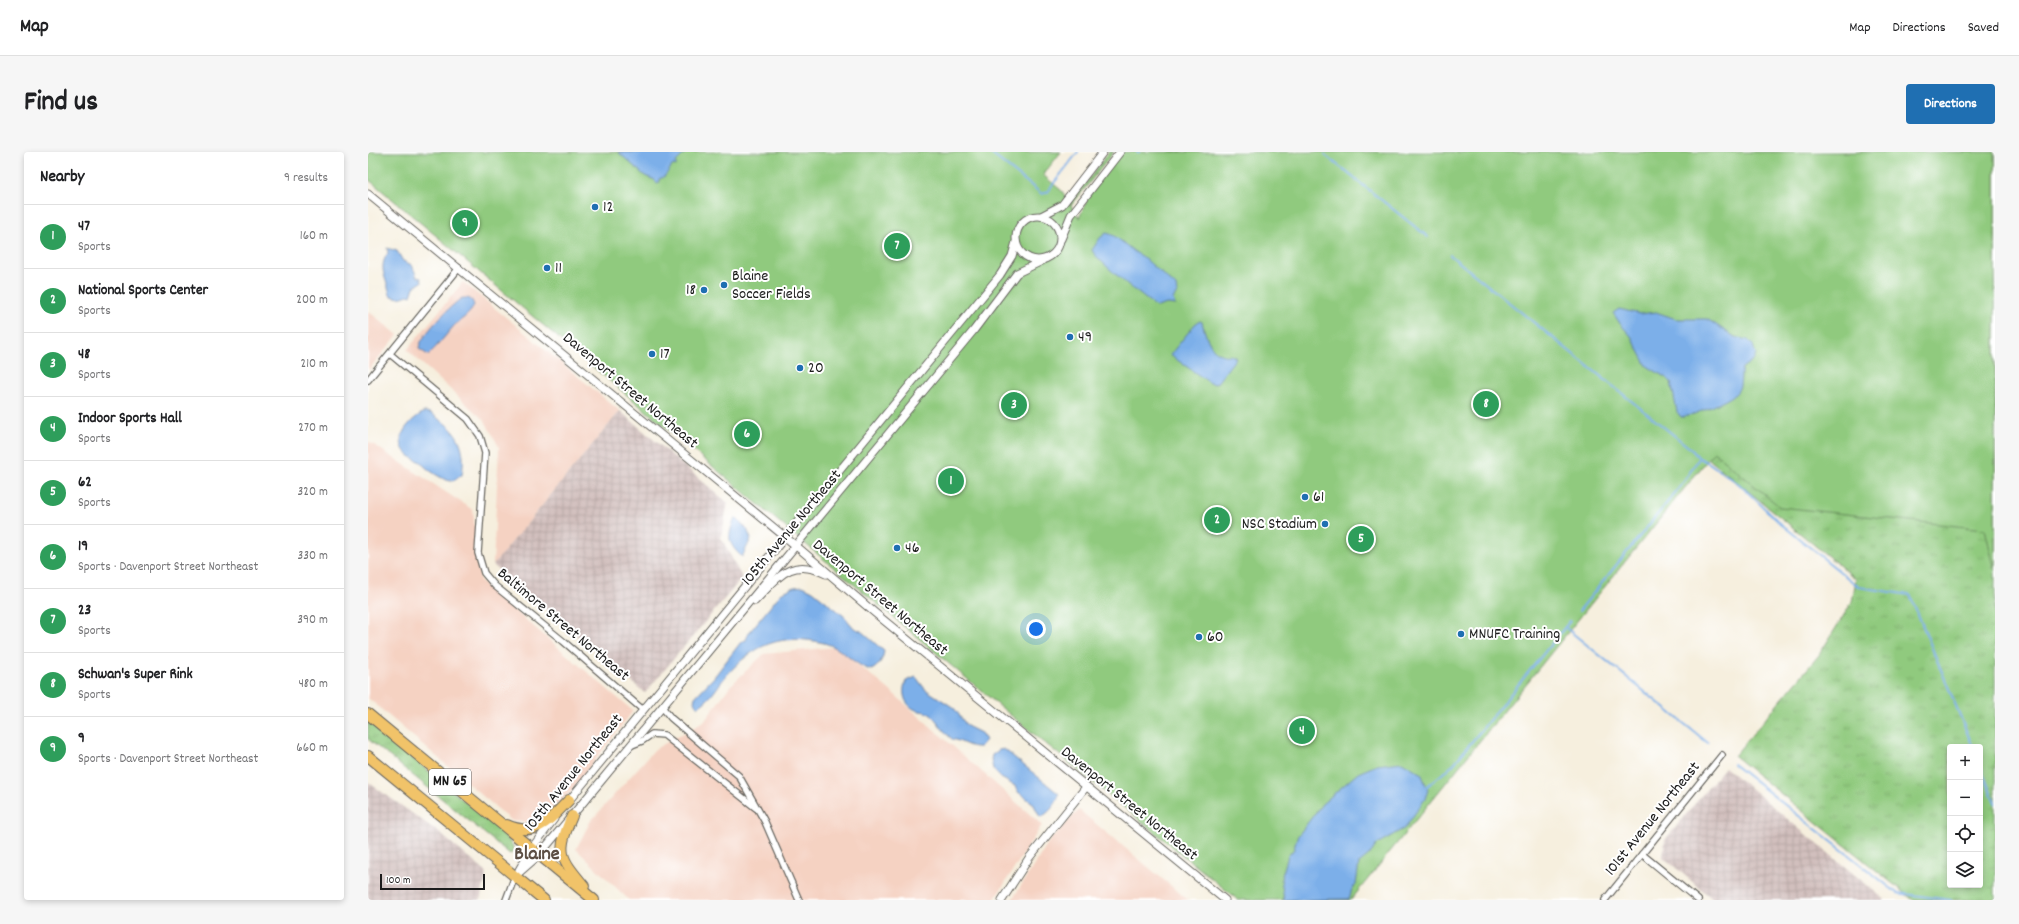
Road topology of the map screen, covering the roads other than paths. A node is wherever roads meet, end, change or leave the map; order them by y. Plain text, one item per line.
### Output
1 (1103, 152) edge
2 (1120, 152) edge
3 (368, 194) edge
4 (1041, 216) junction
5 (1061, 241) junction
6 (1016, 242) junction
7 (1042, 261) junction
8 (459, 268) junction
9 (390, 354) junction
10 (368, 380) edge
11 (784, 537) junction
12 (796, 546) junction
13 (837, 580) junction
14 (729, 626) junction
15 (662, 706) junction
16 (643, 710) junction
17 (368, 714) edge
18 (630, 745) junction
19 (1722, 755) dead end
20 (368, 756) edge
21 (1086, 787) junction
22 (569, 800) junction
23 (760, 811) junction
24 (572, 816) junction
25 (497, 821) junction
26 (535, 852) junction
27 (1642, 854) junction
28 (515, 876) junction
29 (506, 900) edge
30 (544, 900) edge
31 (595, 900) edge
32 (800, 900) edge
33 (1002, 900) edge
34 (1225, 900) edge
35 (1604, 900) edge
36 (1698, 900) edge

1 - 4 street, 105th Avenue Northeast
2 - 5 street, 105th Avenue Northeast
3 - 8 street, Davenport Street Northeast
4 - 5 street
4 - 6 street, 105th Avenue Northeast
5 - 7 street, 105th Avenue Northeast
6 - 7 street
6 - 11 street, 105th Avenue Northeast
7 - 12 street, 105th Avenue Northeast
8 - 9 street
8 - 11 street, Davenport Street Northeast
9 - 10 street
9 - 16 street, Baltimore Street Northeast
11 - 12 street, Davenport Street Northeast
11 - 16 street, 105th Avenue Northeast
12 - 13 street, Davenport Street Northeast
12 - 14 street, 105th Avenue Northeast
13 - 14 street
13 - 21 street, Davenport Street Northeast
14 - 15 street, 105th Avenue Northeast
15 - 18 street, 105th Avenue Northeast
15 - 23 street
16 - 22 street, 105th Avenue Northeast
17 - 25 highway, MN 65
18 - 23 street
18 - 24 street, 105th Avenue Northeast
19 - 27 street, 101st Avenue Northeast
20 - 28 highway, MN 65
21 - 33 street
21 - 34 street, Davenport Street Northeast
22 - 25 highway
22 - 26 street, 105th Avenue Northeast
23 - 32 street
24 - 26 street, 105th Avenue Northeast
24 - 31 highway
25 - 26 highway, MN 65
26 - 28 street, 105th Avenue Northeast
26 - 31 highway, MN 65
27 - 35 street, 101st Avenue Northeast
27 - 36 street
28 - 29 street
28 - 30 highway, MN 65

